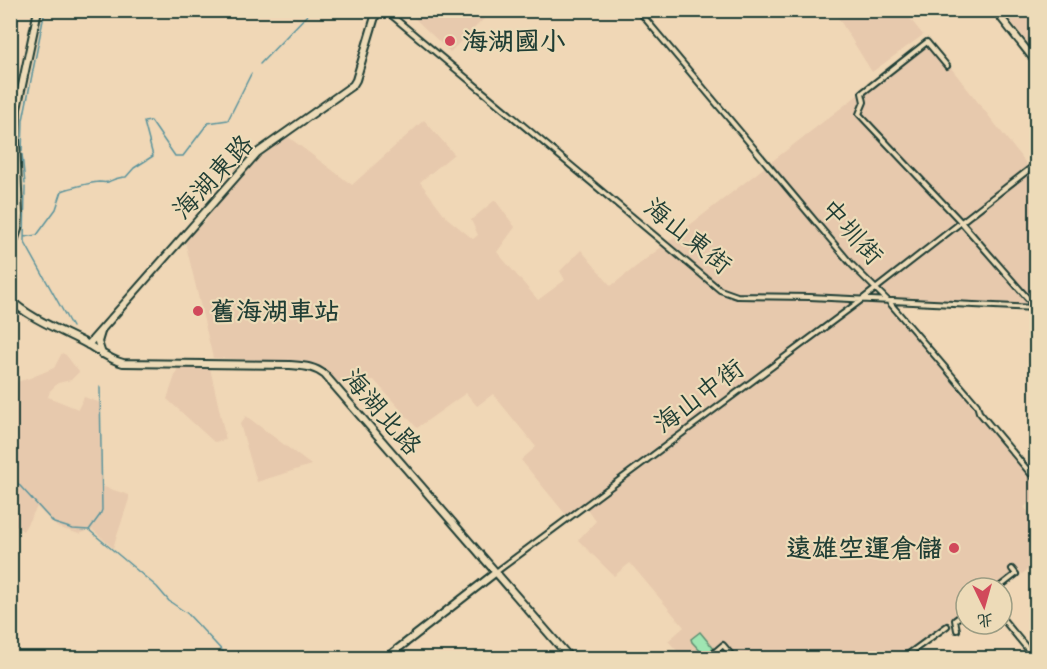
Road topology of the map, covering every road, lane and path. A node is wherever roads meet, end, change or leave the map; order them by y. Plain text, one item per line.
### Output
1 (38, 10) edge
2 (377, 10) edge
3 (385, 10) edge
4 (638, 10) edge
5 (995, 10) edge
6 (1036, 62) edge
7 (947, 66) dead end
8 (1036, 164) edge
9 (962, 223) junction
10 (14, 234) edge
11 (10, 254) edge
12 (876, 288) junction
13 (10, 299) edge
14 (860, 301) junction
15 (889, 302) junction
16 (1036, 308) edge
17 (101, 332) junction
18 (88, 345) junction
19 (102, 354) junction
20 (1036, 480) edge
21 (1012, 569) dead end
22 (495, 573) junction
23 (1013, 576) edge
24 (947, 626) dead end
25 (1014, 633) edge
26 (386, 658) edge
27 (570, 658) edge
28 (708, 658) edge
29 (734, 658) edge
30 (903, 658) edge
31 (1035, 658) edge

1 - 10 street
2 - 17 street, 海湖東路
3 - 14 street, 海山東街
4 - 12 street, 中圳街
5 - 6 street
7 - 9 street
8 - 9 street, 海山中街
9 - 12 street, 海山中街
9 - 16 street
10 - 11 street
12 - 14 street, 海山中街
12 - 15 street, 中圳街
13 - 18 street, 海湖北路
14 - 15 street, 海山東街
14 - 22 street, 海山中街
15 - 16 street, 海山東街
15 - 20 street, 中圳街
17 - 18 street, 海湖東路
17 - 19 street
18 - 19 street, 海湖北路
19 - 22 street, 海湖北路
21 - 23 street
22 - 26 street, 海山中街
22 - 27 street, 海湖北路
24 - 30 street
25 - 31 street
28 - 29 street

